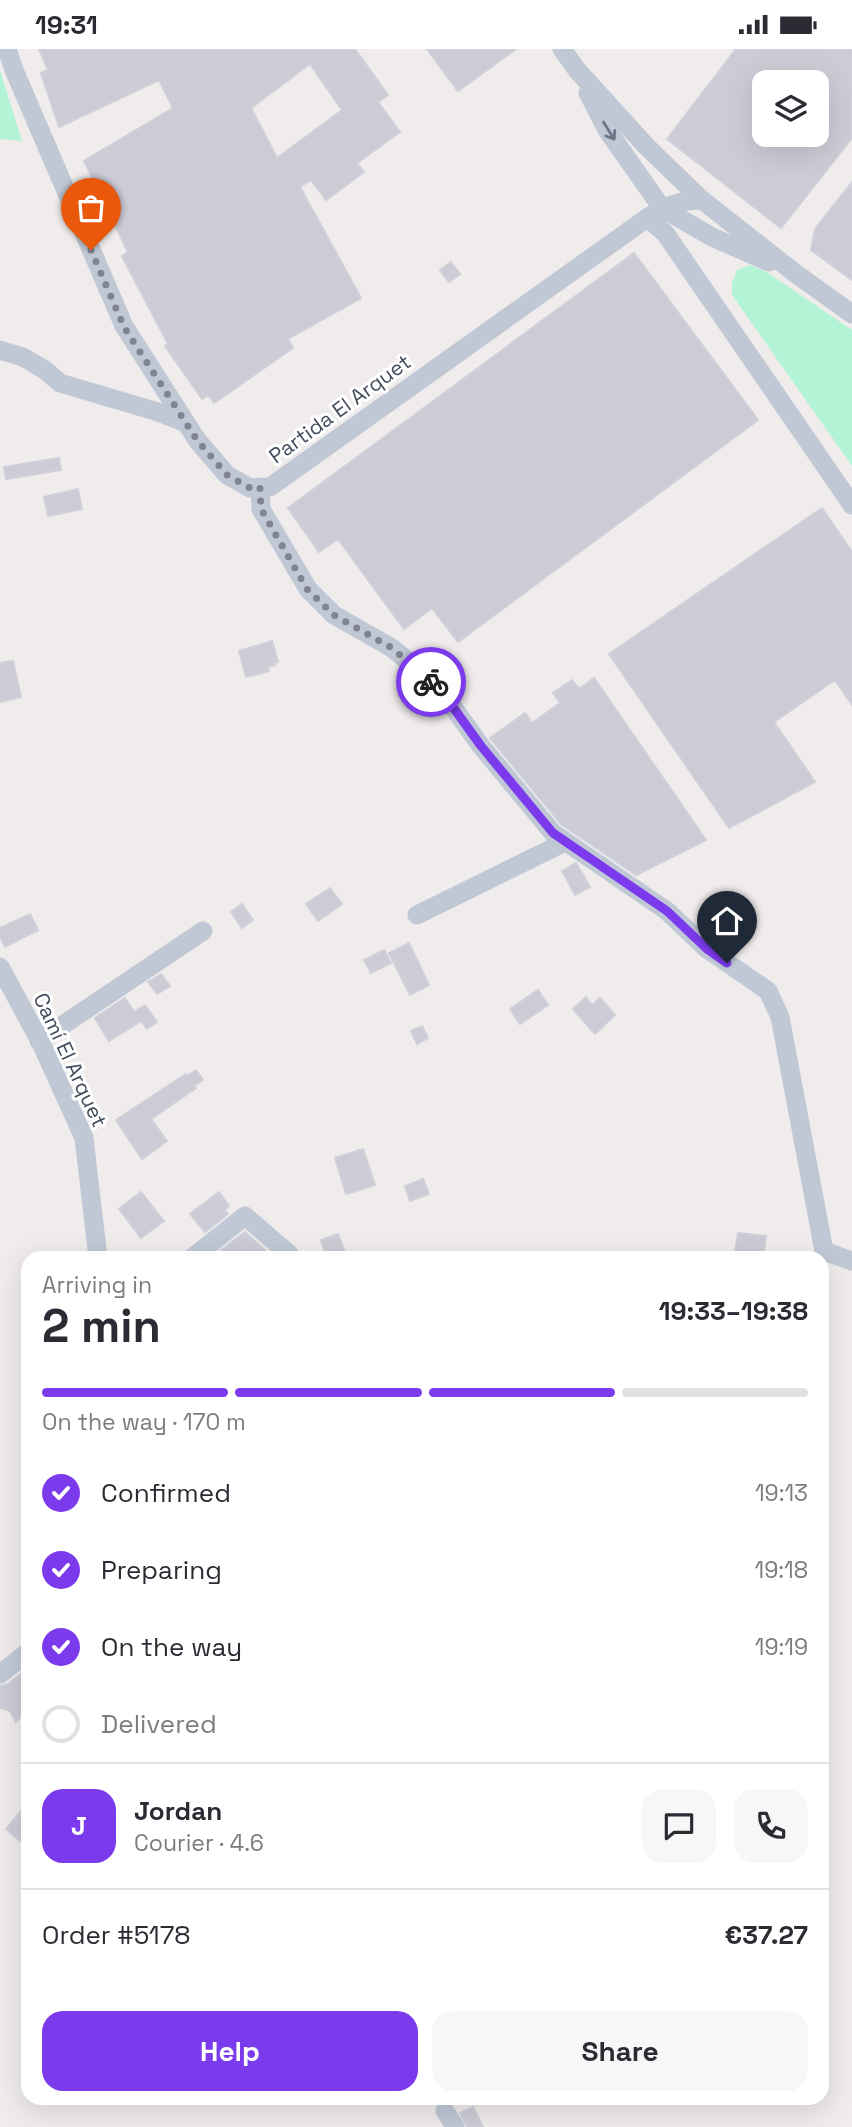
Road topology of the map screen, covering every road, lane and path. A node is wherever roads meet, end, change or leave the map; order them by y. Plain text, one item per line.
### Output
1 (7, 49) edge
2 (562, 49) edge
3 (577, 70) junction
4 (702, 200) junction
5 (655, 213) junction
6 (795, 273) junction
7 (852, 314) edge
8 (0, 350) edge
9 (186, 423) junction
10 (260, 487) junction
11 (852, 505) edge
12 (565, 842) junction
13 (417, 915) dead end
14 (203, 931) dead end
15 (0, 967) edge
16 (39, 1041) junction
17 (97, 1251) edge
18 (201, 1251) edge
19 (286, 1251) edge
20 (824, 1251) edge
21 (829, 1253) edge
22 (852, 1261) edge
23 (21, 1658) edge
24 (0, 1675) edge

1 - 9 street, Partida El Arquet
2 - 3 street
3 - 4 street
3 -> 5 street
4 - 5 street
4 - 6 street
5 - 6 street
5 - 10 street, Partida El Arquet
5 - 11 street
6 - 7 street
8 - 9 street
9 - 10 street, Partida El Arquet
10 - 12 street
12 - 13 street
12 - 20 street
14 - 16 street
15 - 16 street, Camí El Arquet
16 - 17 street, Camí El Arquet
18 - 19 street
21 - 22 street
23 - 24 street

